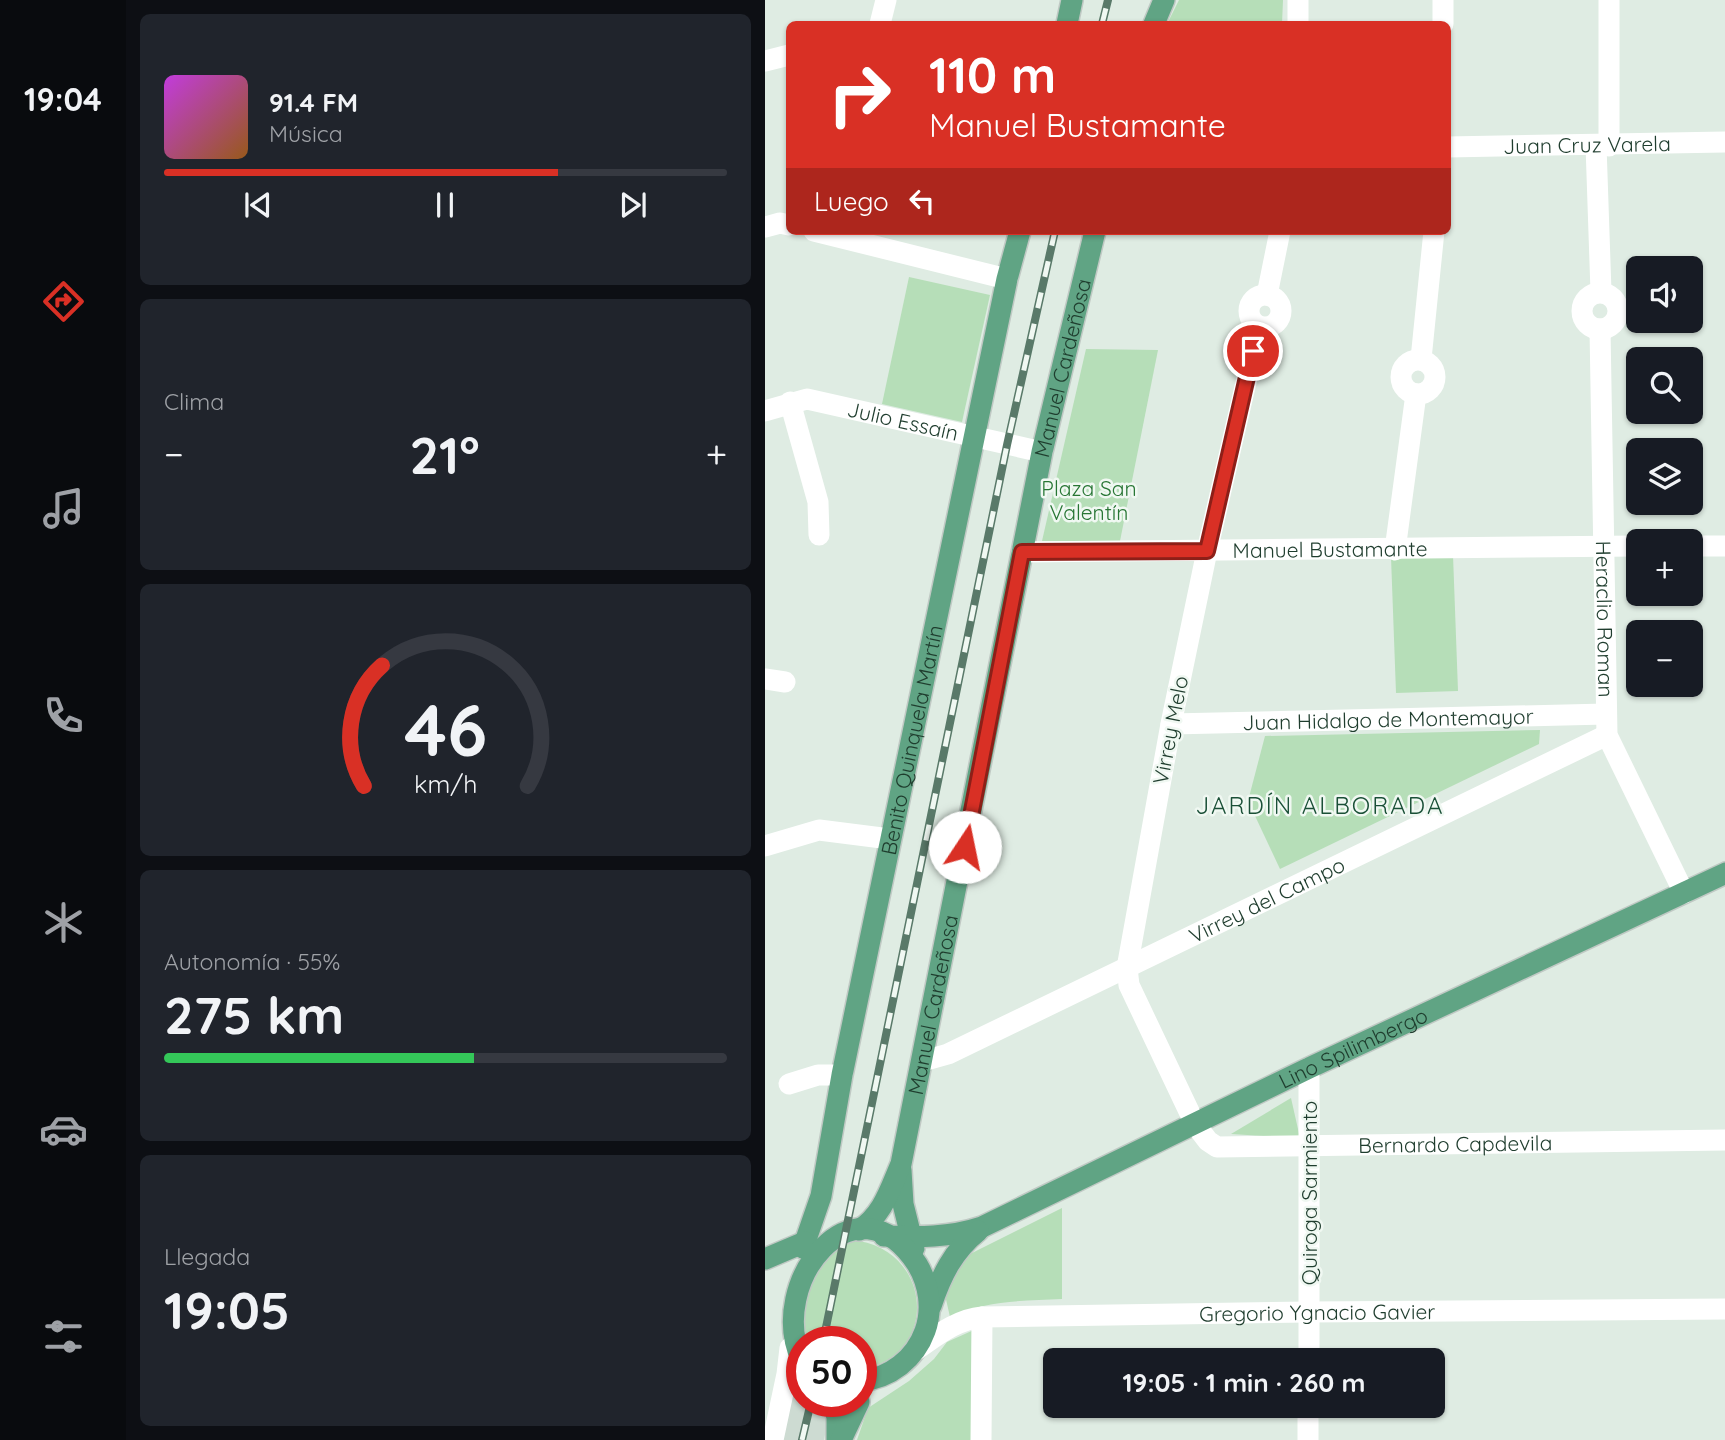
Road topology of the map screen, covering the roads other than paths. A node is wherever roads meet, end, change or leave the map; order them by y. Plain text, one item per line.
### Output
1 (886, 0) edge
2 (1072, 0) edge
3 (1155, 0) edge
4 (1164, 0) edge
5 (1298, 0) edge
6 (1443, 0) edge
7 (1609, 0) edge
8 (881, 21) edge
9 (1068, 21) edge
10 (1149, 21) edge
11 (1155, 21) edge
12 (1298, 21) edge
13 (1443, 21) edge
14 (786, 56) edge
15 (765, 61) edge
16 (1725, 142) edge
17 (1602, 145) junction
18 (1451, 148) edge
19 (786, 224) edge
20 (765, 227) edge
21 (830, 235) edge
22 (1019, 235) edge
23 (1094, 235) edge
24 (1279, 235) edge
25 (1434, 235) edge
26 (1007, 279) junction
27 (790, 402) junction
28 (765, 411) edge
29 (974, 436) junction
30 (1042, 452) junction
31 (819, 535) dead end
32 (1604, 546) junction
33 (1626, 546) edge
34 (1703, 546) edge
35 (1725, 546) edge
36 (1395, 550) junction
37 (1207, 551) junction
38 (1022, 552) junction
39 (1171, 724) junction
40 (1606, 725) junction
41 (890, 839) junction
42 (765, 846) edge
43 (1725, 873) edge
44 (1684, 893) junction
45 (1127, 968) junction
46 (923, 1061) junction
47 (1309, 1068) junction
48 (842, 1075) junction
49 (789, 1084) dead end
50 (1195, 1124) junction
51 (1725, 1140) edge
52 (1310, 1146) junction
53 (901, 1164) junction
54 (982, 1227) junction
55 (859, 1230) junction
56 (884, 1236) junction
57 (911, 1237) junction
58 (809, 1243) junction
59 (765, 1259) edge
60 (920, 1270) junction
61 (1725, 1309) edge
62 (929, 1311) junction
63 (1309, 1312) junction
64 (981, 1317) junction
65 (786, 1344) edge
66 (1309, 1348) edge
67 (915, 1350) junction
68 (786, 1354) edge
69 (884, 1376) junction
70 (877, 1378) edge
71 (877, 1383) edge
72 (837, 1417) edge
73 (851, 1417) edge
74 (1309, 1418) edge
75 (773, 1440) edge
76 (839, 1440) edge
77 (981, 1440) edge
78 (1308, 1440) edge

1 - 8 street
2 - 9 main road
3 - 10 main road
4 - 11 main road
5 - 12 street
6 - 13 street
7 - 17 street, Heraclio Roman
14 - 15 street
16 - 17 street, Juan Cruz Varela
17 - 18 street, Juan Cruz Varela
17 - 32 street, Heraclio Roman
19 - 20 street
21 - 26 street
22 - 26 main road, Benito Quinquela Martín
23 - 30 main road, Manuel Cardeñosa
24 - 37 street, Virrey Melo
25 - 36 street
26 - 29 main road, Benito Quinquela Martín
27 - 28 street, Julio Essaín
27 - 29 street, Julio Essaín
27 - 31 street
29 - 30 street, Julio Essaín
29 - 41 main road, Benito Quinquela Martín
30 - 38 main road, Manuel Cardeñosa
32 - 33 street, Manuel Bustamante
32 - 36 street, Manuel Bustamante
32 - 40 street, Heraclio Roman
34 - 35 street
36 - 37 street, Manuel Bustamante
37 - 38 street, Manuel Bustamante
37 - 39 street, Virrey Melo
38 - 46 main road, Manuel Cardeñosa
39 - 40 street, Juan Hidalgo de Montemayor
39 - 45 street, Virrey Melo
40 - 44 street, Heraclio Roman
40 - 45 street, Virrey del Campo
41 - 42 street
41 - 48 main road, Benito Quinquela Martín
43 - 44 main road, Lino Spilimbergo
44 - 47 main road, Lino Spilimbergo
45 - 46 street, Virrey del Campo
45 - 50 street, Virrey Melo
46 - 53 main road, Manuel Cardeñosa
47 - 50 main road, Lino Spilimbergo
47 - 52 street, Quiroga Sarmiento
48 - 49 street
48 - 58 main road, Benito Quinquela Martín
50 - 52 street, Bernardo Capdevila
50 - 54 main road, Lino Spilimbergo
51 - 52 street, Bernardo Capdevila
52 - 63 street, Quiroga Sarmiento
53 - 55 main road, Manuel Cardeñosa
53 - 57 main road, Manuel Cardeñosa
54 - 57 main road, Lino Spilimbergo
54 - 62 main road, Lino Spilimbergo
55 - 56 main road, Lino Spilimbergo
55 - 58 main road, Lino Spilimbergo
56 - 57 main road, Lino Spilimbergo
56 - 60 main road, Lino Spilimbergo
57 - 60 main road, Manuel Cardeñosa
58 - 59 main road, Lino Spilimbergo
58 - 65 main road
60 - 62 main road, Lino Spilimbergo
61 - 63 street, Gregorio Ygnacio Gavier
62 - 67 main road, Lino Spilimbergo
63 - 64 street, Gregorio Ygnacio Gavier
63 - 66 street, Quiroga Sarmiento
64 - 67 street, Gregorio Ygnacio Gavier
64 - 77 street
67 - 69 main road, Lino Spilimbergo
68 - 75 street
69 - 70 main road, Lino Spilimbergo
69 - 71 main road
72 - 76 main road
73 - 76 main road
74 - 78 street

